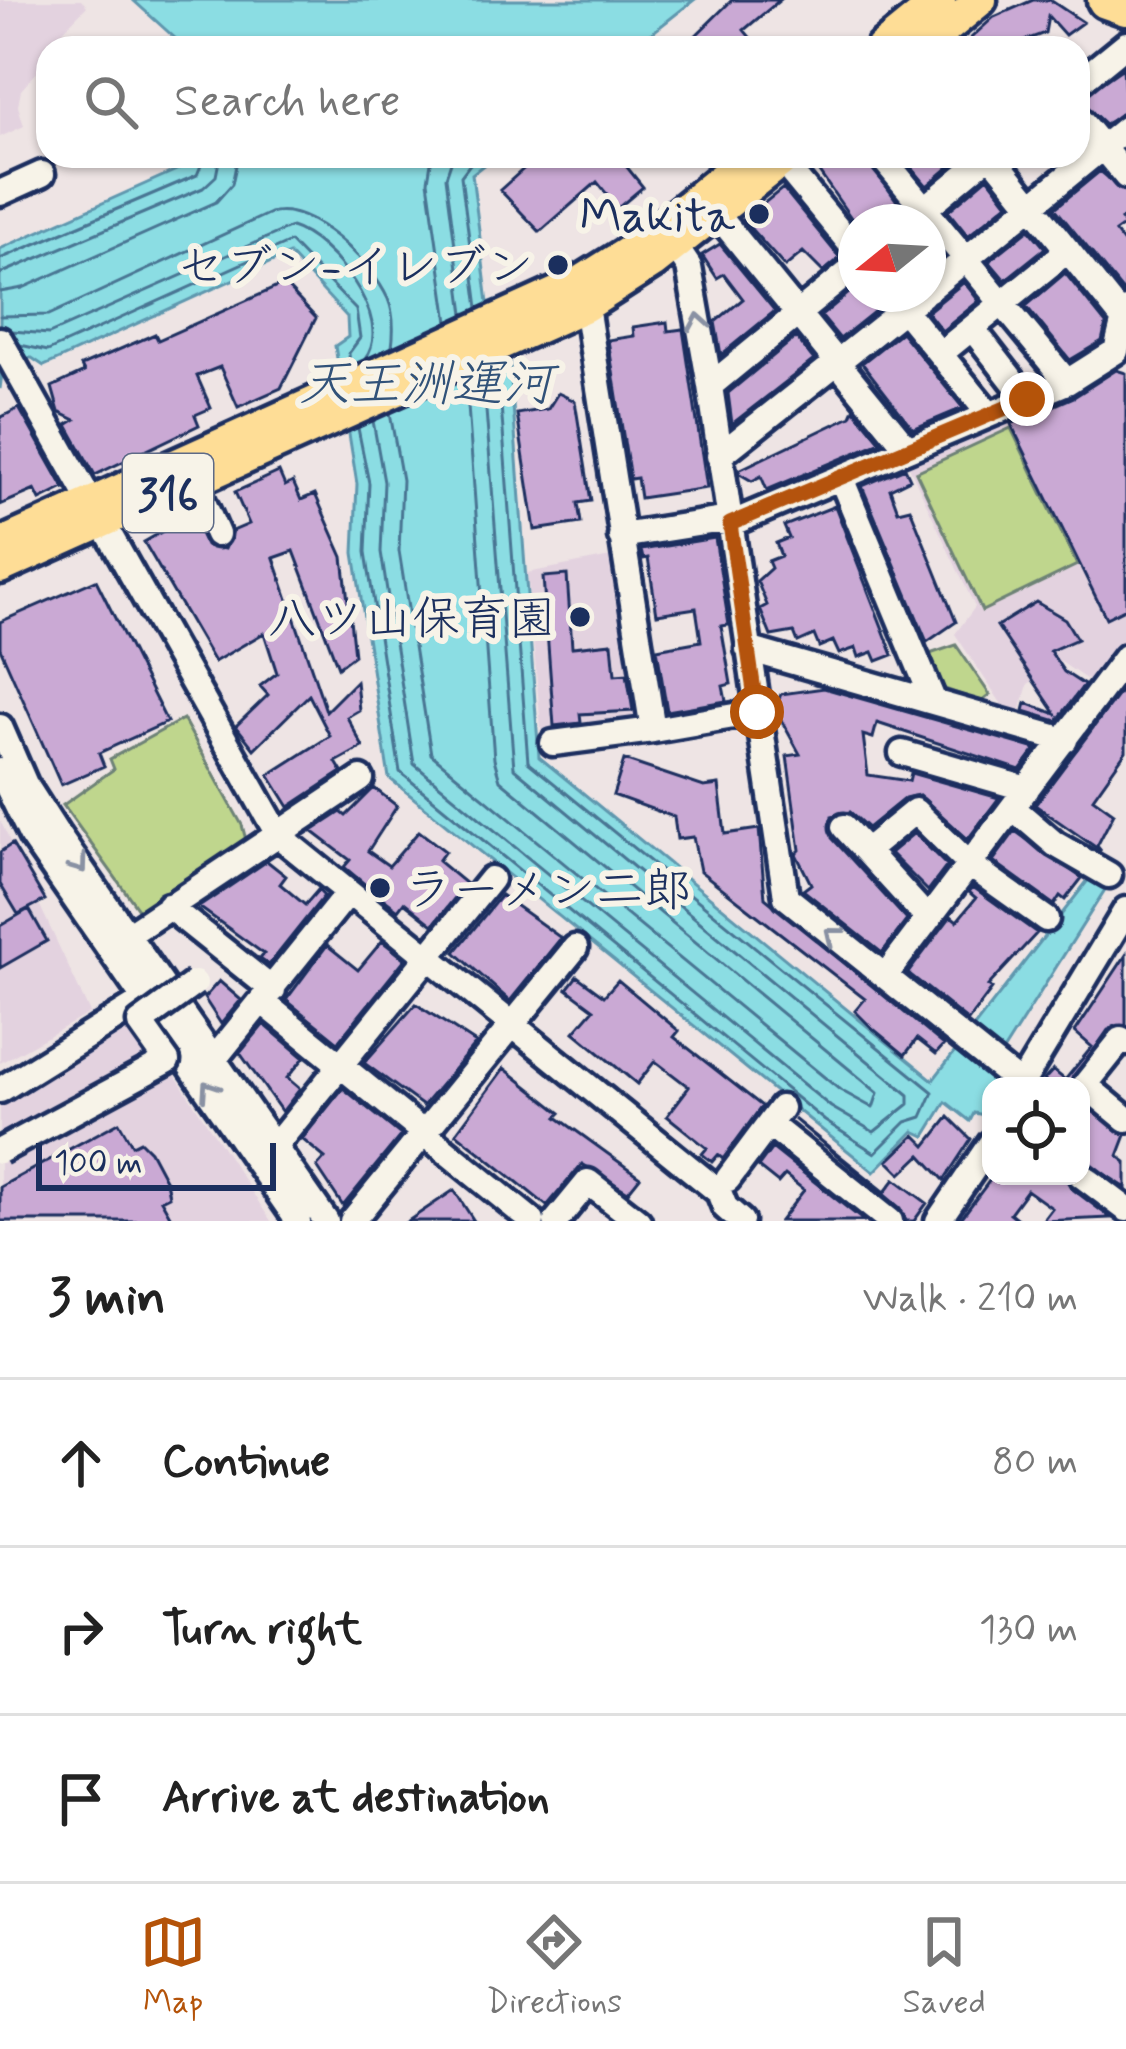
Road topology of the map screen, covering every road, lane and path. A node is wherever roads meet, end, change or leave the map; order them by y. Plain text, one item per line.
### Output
1 (940, 0) edge
2 (981, 0) edge
3 (1106, 0) edge
4 (1126, 7) edge
5 (896, 36) edge
6 (937, 36) edge
7 (1126, 44) edge
8 (1090, 73) edge
9 (1126, 128) edge
10 (1090, 133) edge
11 (1102, 148) junction
12 (1090, 158) edge
13 (736, 168) edge
14 (774, 168) edge
15 (792, 168) edge
16 (889, 168) edge
17 (975, 168) edge
18 (1000, 168) edge
19 (1077, 168) edge
20 (42, 174) dead end
21 (1126, 176) edge
22 (0, 193) edge
23 (911, 204) edge
24 (931, 204) edge
25 (1032, 205) junction
26 (716, 213) junction
27 (838, 228) edge
28 (669, 236) junction
29 (946, 241) edge
30 (1068, 250) junction
31 (966, 259) junction
32 (946, 273) edge
33 (838, 281) edge
34 (1003, 303) junction
35 (586, 306) junction
36 (895, 312) edge
37 (919, 312) edge
38 (798, 314) junction
39 (1124, 314) edge
40 (972, 328) junction
41 (506, 329) junction
42 (0, 340) edge
43 (1121, 353) edge
44 (940, 354) junction
45 (838, 364) junction
46 (1067, 382) junction
47 (710, 386) junction
48 (1027, 399) junction
49 (334, 404) junction
50 (989, 414) junction
51 (907, 448) junction
52 (719, 456) junction
53 (841, 478) junction
54 (194, 482) junction
55 (97, 513) junction
56 (730, 524) junction
57 (217, 534) dead end
58 (621, 536) junction
59 (0, 544) edge
60 (0, 568) edge
61 (748, 649) junction
62 (1126, 657) edge
63 (934, 702) junction
64 (757, 712) junction
65 (0, 728) edge
66 (653, 730) junction
67 (1065, 740) junction
68 (553, 743) dead end
69 (902, 753) dead end
70 (0, 771) edge
71 (361, 779) dead end
72 (1020, 799) junction
73 (844, 827) dead end
74 (279, 836) junction
75 (866, 851) junction
76 (970, 865) junction
77 (1108, 875) dead end
78 (491, 879) dead end
79 (348, 893) junction
80 (168, 906) junction
81 (1126, 910) edge
82 (928, 919) junction
83 (1046, 919) dead end
84 (129, 934) junction
85 (575, 948) dead end
86 (429, 956) junction
87 (885, 976) junction
88 (196, 983) dead end
89 (269, 997) junction
90 (148, 998) junction
91 (511, 1022) junction
92 (1120, 1039) edge
93 (216, 1057) junction
94 (343, 1067) junction
95 (1010, 1077) edge
96 (1019, 1077) edge
97 (0, 1090) edge
98 (1126, 1119) edge
99 (425, 1133) junction
100 (275, 1146) junction
101 (0, 1151) edge
102 (982, 1156) edge
103 (728, 1179) dead end
104 (1090, 1182) edge
105 (1126, 1209) edge
106 (726, 1216) edge
107 (298, 1221) edge
108 (326, 1221) edge
109 (352, 1221) edge
110 (532, 1221) edge
111 (556, 1221) edge
112 (638, 1221) edge
113 (890, 1221) edge
114 (938, 1221) edge

1 - 5 main road
2 - 6 main road
3 - 4 highway
7 - 8 street
9 - 11 street
10 - 11 street
11 - 12 street
11 - 21 street
13 - 28 main road, 316
14 - 26 main road, 316
15 - 27 street
16 - 23 street
17 - 24 street
18 - 25 street
19 - 25 street
20 - 22 street
25 - 30 street
25 - 31 street
26 - 28 main road, 316
26 - 38 street
28 - 35 main road, 316
28 - 41 main road, 316
47 -> 28 street
29 - 31 street
30 - 34 street
30 - 39 street
31 - 32 street
31 - 34 street
33 - 38 street
34 - 40 street
34 - 46 street
35 - 41 main road, 316
35 - 58 street
36 - 45 street
37 - 44 street
38 - 45 street
38 - 47 street
39 - 43 street
40 - 44 street
40 - 48 street
41 - 49 main road, 316
42 - 55 street
43 - 46 street
44 - 50 street
45 - 51 street
45 - 52 street
46 - 48 street
47 - 52 street
48 - 50 street
49 - 54 main road, 316
49 - 55 main road, 316
50 - 51 street
51 - 53 street
52 - 56 street
53 - 56 street
53 - 63 street
54 - 55 main road, 316
54 - 57 street
55 - 59 main road, 316
55 - 60 main road, 316
55 - 74 street
56 - 58 street
56 - 61 street
58 - 66 street
61 - 63 street
61 - 64 street
62 - 67 street
63 - 67 street
64 - 66 street
87 -> 64 street
65 -> 84 street
66 - 68 street
67 - 72 street
69 - 72 street
70 - 90 street
71 - 74 street
72 - 76 street
72 - 77 street
73 - 75 street
74 - 79 street
74 - 80 street
75 - 76 street
75 - 82 street
76 - 82 street
76 - 83 street
78 - 86 street
79 - 86 street
79 - 89 street
80 - 84 street
80 - 89 street
81 - 96 street
82 - 87 street
84 - 93 street
85 - 91 street
86 - 91 street
86 - 94 street
87 - 95 street
88 - 101 street, bridge
89 - 93 street
89 - 94 street
90 - 97 street
107 -> 90 street
91 - 99 street
91 - 106 street
92 - 98 street
93 - 100 street
94 - 99 street
94 - 100 street
99 - 109 street
99 - 110 street
100 - 108 street
102 - 114 street
103 - 113 street
104 - 105 street
111 - 112 street

